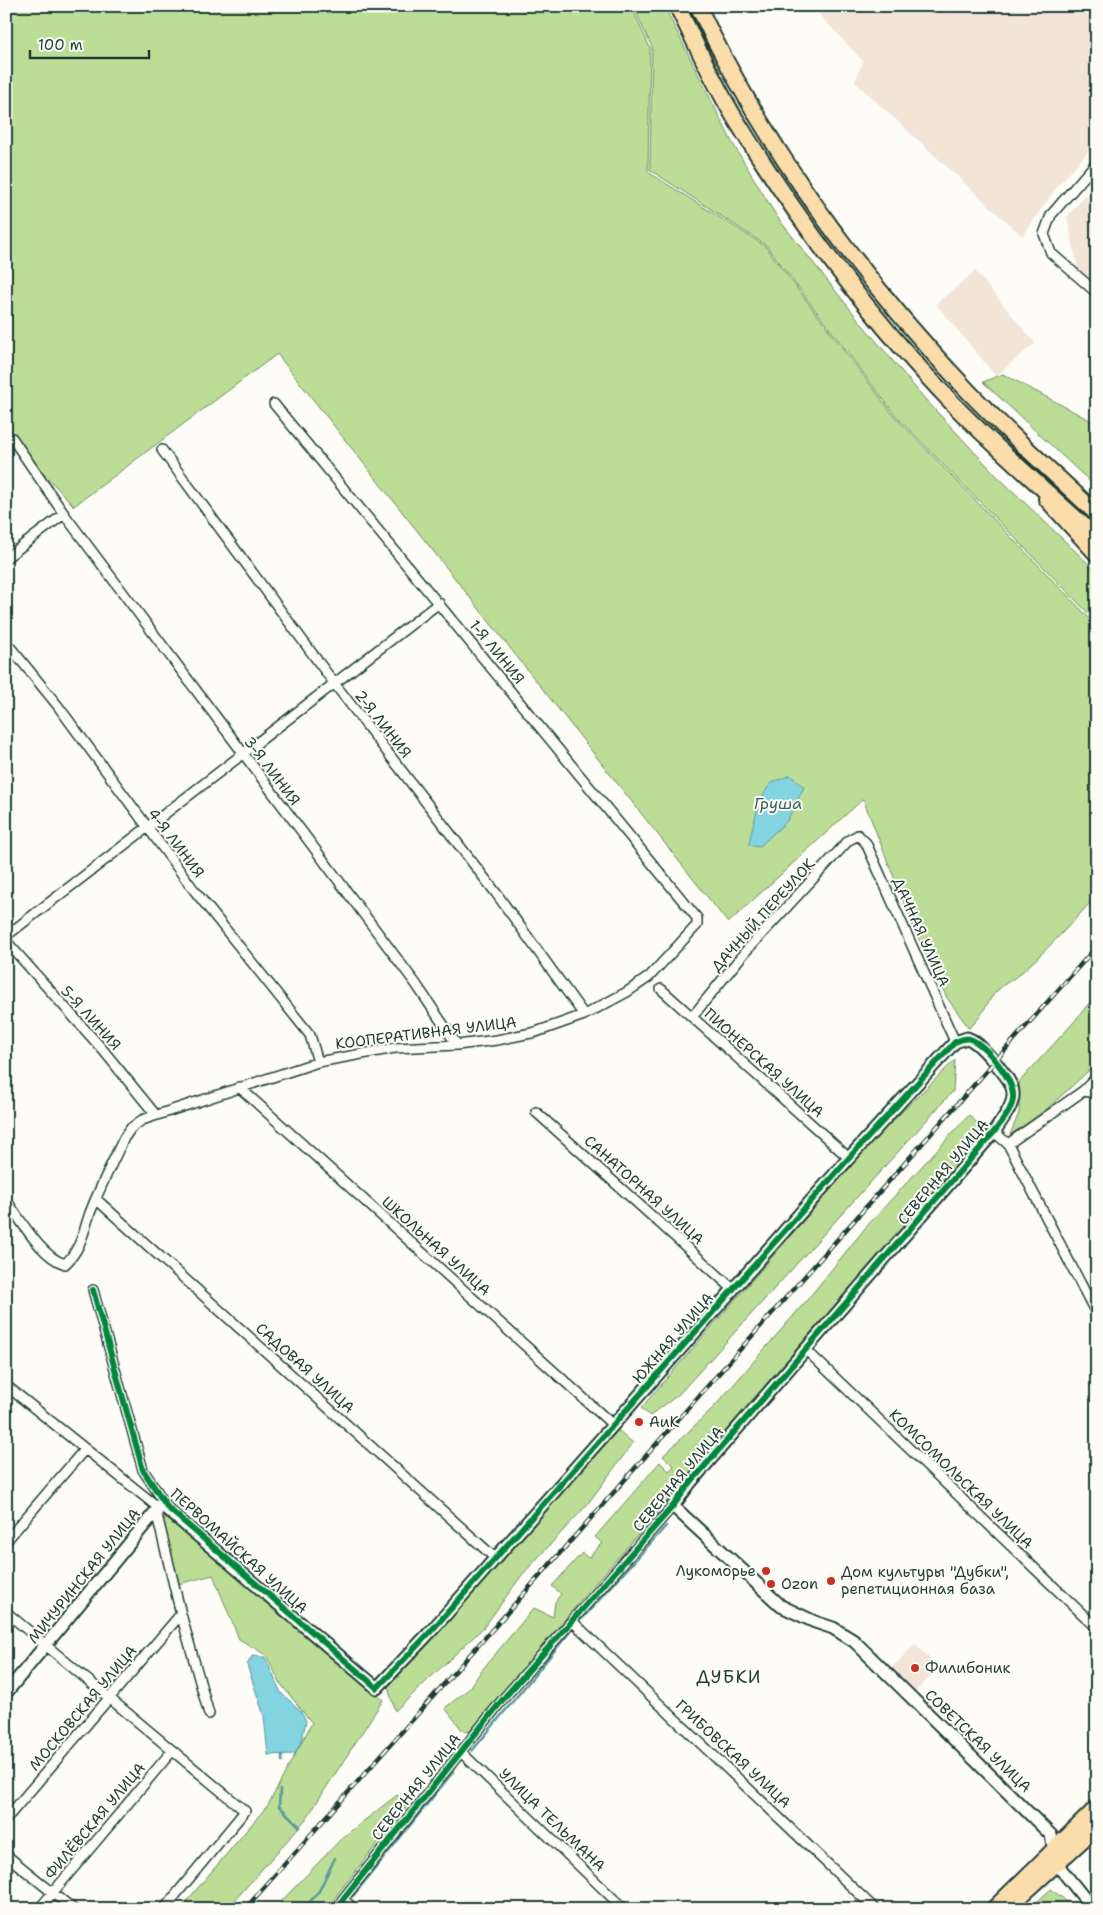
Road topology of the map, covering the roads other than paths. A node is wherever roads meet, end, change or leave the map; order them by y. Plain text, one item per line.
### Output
1 (677, 6) edge
2 (698, 6) edge
3 (1097, 162) edge
4 (1097, 293) edge
5 (274, 404) dead end
6 (6, 442) edge
7 (162, 450) dead end
8 (1030, 450) junction
9 (1016, 466) junction
10 (1097, 504) edge
11 (64, 514) junction
12 (1097, 514) edge
13 (1097, 538) edge
14 (1097, 555) edge
15 (6, 558) edge
16 (439, 603) junction
17 (6, 642) edge
18 (334, 684) junction
19 (242, 754) junction
20 (147, 827) junction
21 (858, 835) joint
22 (697, 918) joint
23 (6, 936) edge
24 (6, 941) edge
25 (661, 989) dead end
26 (584, 1015) junction
27 (692, 1017) junction
28 (955, 1042) junction
29 (457, 1045) junction
30 (318, 1062) junction
31 (1097, 1078) edge
32 (239, 1087) junction
33 (1083, 1091) junction
34 (1097, 1093) edge
35 (536, 1112) dead end
36 (155, 1114) junction
37 (994, 1132) junction
38 (1008, 1144) junction
39 (849, 1158) junction
40 (96, 1199) junction
41 (6, 1200) edge
42 (733, 1289) junction
43 (93, 1290) dead end
44 (1097, 1315) edge
45 (806, 1350) junction
46 (8, 1387) dead end
47 (613, 1425) junction
48 (84, 1450) junction
49 (673, 1506) junction
50 (161, 1509) junction
51 (6, 1541) edge
52 (495, 1558) junction
53 (6, 1612) edge
54 (181, 1614) junction
55 (572, 1621) junction
56 (1097, 1628) edge
57 (45, 1646) junction
58 (377, 1688) joint
59 (6, 1693) edge
60 (110, 1698) junction
61 (209, 1714) dead end
62 (172, 1751) junction
63 (460, 1752) junction
64 (1097, 1807) edge
65 (6, 1819) edge
66 (1092, 1831) edge
67 (1053, 1841) junction
68 (6, 1855) edge
69 (1056, 1863) junction
70 (1044, 1875) junction
71 (1068, 1877) junction
72 (52, 1893) junction
73 (343, 1898) junction
74 (39, 1909) edge
75 (73, 1909) edge
76 (164, 1909) edge
77 (337, 1909) edge
78 (354, 1909) edge
79 (624, 1909) edge
80 (875, 1909) edge
81 (993, 1909) edge
82 (1008, 1909) edge
83 (1093, 1909) edge

1 - 9 highway
2 - 8 highway
3 - 4 street
5 - 16 street, 1-Я ЛИНИЯ
6 - 11 street, 3-Я ЛИНИЯ
7 - 18 street, 2-Я ЛИНИЯ
8 - 10 main road
8 - 12 highway
9 - 13 highway
9 - 14 main road
11 - 15 street
11 - 19 street, 3-Я ЛИНИЯ
16 - 18 street
16 - 22 street, 1-Я ЛИНИЯ
17 - 20 street, 4-Я ЛИНИЯ
18 - 19 street
18 - 26 street, 2-Я ЛИНИЯ
19 - 20 street
19 - 29 street, 3-Я ЛИНИЯ
20 - 23 street
20 - 30 street, 4-Я ЛИНИЯ
21 - 27 street, ДАЧНЫЙ ПЕРЕУЛОК
21 - 28 street, ДАЧНАЯ УЛИЦА
22 - 26 street, КООПЕРАТИВНАЯ УЛИЦА
24 - 36 street, 5-Я ЛИНИЯ
25 - 27 street, ПИОНЕРСКАЯ УЛИЦА
26 - 29 street, КООПЕРАТИВНАЯ УЛИЦА
27 - 39 street, ПИОНЕРСКАЯ УЛИЦА
28 - 37 street, СЕВЕРНАЯ УЛИЦА
28 - 39 street, ЮЖНАЯ УЛИЦА
29 - 30 street, КООПЕРАТИВНАЯ УЛИЦА
30 - 32 street, КООПЕРАТИВНАЯ УЛИЦА
31 - 33 street
32 - 36 street, КООПЕРАТИВНАЯ УЛИЦА
32 - 47 street, ШКОЛЬНАЯ УЛИЦА
33 - 34 street
33 - 38 street
35 - 42 street, САНАТОРНАЯ УЛИЦА
36 - 40 street, КООПЕРАТИВНАЯ УЛИЦА
37 - 38 street
37 - 45 street, СЕВЕРНАЯ УЛИЦА
38 - 44 street
39 - 42 street, ЮЖНАЯ УЛИЦА
40 - 41 street, КООПЕРАТИВНАЯ УЛИЦА
40 - 52 street, САДОВАЯ УЛИЦА
42 - 47 street, ЮЖНАЯ УЛИЦА
43 - 50 street, ПЕРВОМАЙСКАЯ УЛИЦА
45 - 49 street, СЕВЕРНАЯ УЛИЦА
45 - 56 street, КОМСОМОЛЬСКАЯ УЛИЦА
46 - 48 street
47 - 52 street, ЮЖНАЯ УЛИЦА
48 - 50 street
48 - 51 street
49 - 55 street, СЕВЕРНАЯ УЛИЦА
49 - 67 street, СОВЕТСКАЯ УЛИЦА
50 - 54 street
50 - 57 street, МИЧУРИНСКАЯ УЛИЦА
50 - 58 street, ПЕРВОМАЙСКАЯ УЛИЦА
52 - 58 street, ЮЖНАЯ УЛИЦА
53 - 57 street
54 - 60 street, МОСКОВСКАЯ УЛИЦА
54 - 61 street
55 - 63 street, СЕВЕРНАЯ УЛИЦА
55 - 80 street, ГРИБОВСКАЯ УЛИЦА
57 - 59 street, МИЧУРИНСКАЯ УЛИЦА
57 - 60 street
60 - 62 street
60 - 65 street, МОСКОВСКАЯ УЛИЦА
62 - 72 street, ФИЛЁВСКАЯ УЛИЦА
62 - 76 street
63 - 73 street, СЕВЕРНАЯ УЛИЦА
63 - 79 street, УЛИЦА ТЕЛЬМАНА
64 - 67 main road
66 - 69 main road
66 - 71 street
67 - 69 street
67 - 81 main road
68 - 72 street
69 - 70 main road
69 - 71 street
70 - 71 street
70 - 82 main road
71 - 83 street
72 - 74 street, ФИЛЁВСКАЯ УЛИЦА
72 - 75 street
73 - 77 street, СЕВЕРНАЯ УЛИЦА
73 - 78 street

